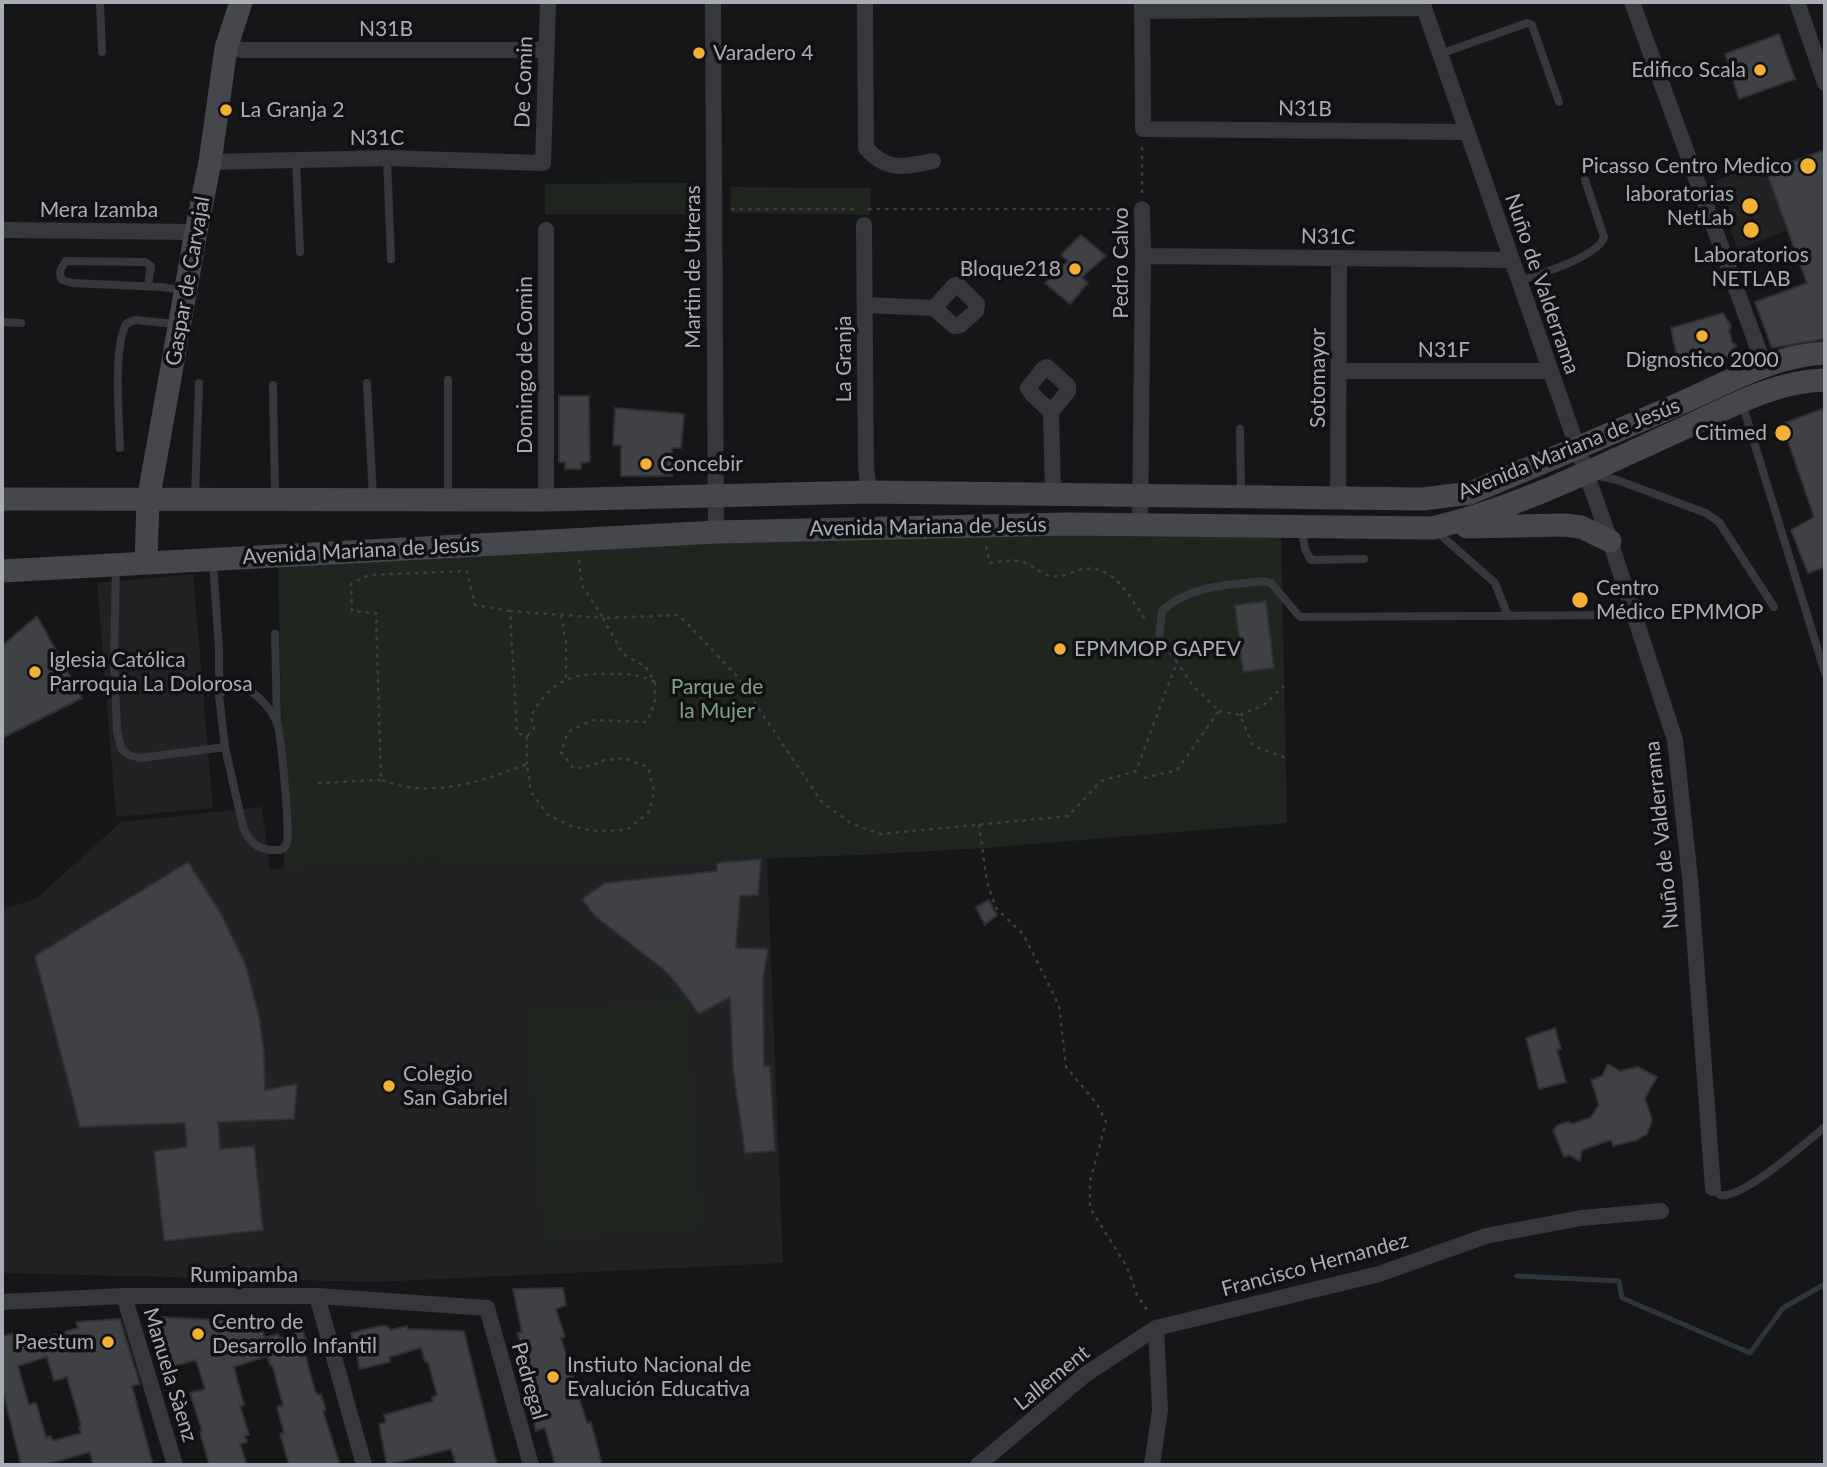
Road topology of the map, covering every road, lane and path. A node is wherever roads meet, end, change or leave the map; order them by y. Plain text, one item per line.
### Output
1 (100, 2) edge
2 (241, 2) edge
3 (548, 2) edge
4 (713, 2) edge
5 (865, 2) edge
6 (1632, 2) edge
7 (1797, 2) edge
8 (1423, 5) edge
9 (1142, 6) edge
10 (226, 48) junction
11 (546, 50) junction
12 (102, 52) dead end
13 (1440, 54) junction
14 (1825, 83) edge
15 (1559, 102) dead end
16 (1143, 128) junction
17 (1467, 132) junction
18 (387, 158) junction
19 (296, 160) junction
20 (933, 161) dead end
21 (210, 162) junction
22 (543, 163) joint
23 (1585, 180) dead end
24 (714, 209) junction
25 (1142, 209) junction
26 (864, 225) dead end
27 (2, 230) edge
28 (546, 230) dead end
29 (196, 232) junction
30 (300, 252) dead end
31 (1143, 256) junction
32 (1339, 258) junction
33 (391, 259) dead end
34 (1512, 260) junction
35 (1519, 281) junction
36 (148, 286) junction
37 (186, 290) junction
38 (865, 305) junction
39 (934, 307) dead end
40 (2, 322) edge
41 (21, 323) dead end
42 (179, 325) junction
43 (1825, 353) edge
44 (1764, 365) junction
45 (1339, 371) junction
46 (1550, 372) junction
47 (448, 380) dead end
48 (1825, 380) edge
49 (1724, 382) junction
50 (199, 383) dead end
51 (367, 383) dead end
52 (273, 385) dead end
53 (1742, 402) junction
54 (1051, 412) dead end
55 (1240, 429) dead end
56 (120, 448) dead end
57 (1577, 449) junction
58 (1586, 473) junction
59 (869, 492) junction
60 (1060, 494) junction
61 (1142, 495) junction
62 (715, 496) junction
63 (1241, 496) junction
64 (373, 498) junction
65 (448, 498) junction
66 (1338, 498) junction
67 (2, 499) edge
68 (275, 500) junction
69 (546, 500) junction
70 (148, 501) junction
71 (195, 501) junction
72 (1069, 524) junction
73 (1139, 525) junction
74 (1302, 527) junction
75 (1432, 528) junction
76 (716, 532) junction
77 (577, 540) junction
78 (1610, 541) junction
79 (986, 546) dead end
80 (213, 558) junction
81 (1364, 559) dead end
82 (146, 562) junction
83 (116, 564) junction
84 (2, 571) edge
85 (1774, 607) dead end
86 (510, 611) junction
87 (561, 615) junction
88 (1633, 615) junction
89 (1508, 616) junction
90 (603, 618) junction
91 (275, 634) dead end
92 (1159, 639) junction
93 (1177, 662) junction
94 (1825, 673) edge
95 (566, 679) junction
96 (655, 682) junction
97 (1284, 686) dead end
98 (219, 695) junction
99 (1219, 711) junction
100 (1240, 715) junction
101 (277, 723) junction
102 (527, 736) junction
103 (225, 747) junction
104 (1286, 758) dead end
105 (527, 764) junction
106 (1144, 778) dead end
107 (381, 780) junction
108 (318, 783) dead end
109 (979, 824) junction
110 (1825, 1127) edge
111 (1713, 1188) joint
112 (1661, 1212) dead end
113 (124, 1296) junction
114 (317, 1296) junction
115 (2, 1301) edge
116 (487, 1308) joint
117 (1156, 1328) junction
118 (175, 1465) edge
119 (364, 1465) edge
120 (531, 1465) edge
121 (978, 1465) edge
122 (1152, 1465) edge

1 - 12 lane
2 - 10 main road, Gaspar de Carvajal
3 - 11 street, De Comin
4 - 24 street, Martin de Utreras
5 - 20 street
6 - 44 street
7 - 14 street
8 - 9 street
8 - 13 street, Nuño de Valderrama
9 - 16 street
10 - 11 street, N31B
10 - 21 main road, Gaspar de Carvajal
11 - 22 street, De Comin
13 - 15 lane
13 - 17 street, Nuño de Valderrama
16 - 17 street, N31B
16 - 25 path, Pedro Calvo
17 - 34 street, Nuño de Valderrama
18 - 19 street, N31C
18 - 22 street, N31C
18 - 33 lane
19 - 21 street, N31C
19 - 30 lane
21 - 29 main road, Gaspar de Carvajal
23 - 35 lane
24 - 25 path
24 - 62 street, Martin de Utreras
25 - 31 street, Pedro Calvo
26 - 38 street, La Granja
27 - 29 street, Mera Izamba
28 - 69 street, Domingo de Comin
29 - 37 main road, Gaspar de Carvajal
31 - 32 street, N31C
31 - 61 street, Pedro Calvo
32 - 34 street, N31C
32 - 45 street, Sotomayor
34 - 35 street, Nuño de Valderrama
35 - 46 street, Nuño de Valderrama
36 - 36 lane
36 - 37 lane
37 - 42 main road, Gaspar de Carvajal
38 - 39 street
38 - 59 street, La Granja
40 - 41 lane
42 - 56 lane
42 - 70 main road, Gaspar de Carvajal
43 - 44 main road, Avenida Mariana de Jesús
44 - 49 main road, Avenida Mariana de Jesús
45 - 46 street, N31F
45 - 66 street, Sotomayor
46 - 57 street, Nuño de Valderrama
47 - 65 lane
48 - 53 main road, Avenida Mariana de Jesús
49 - 53 lane
49 - 57 main road, Avenida Mariana de Jesús
50 - 71 lane
51 - 64 lane
52 - 68 lane
53 - 58 main road, Avenida Mariana de Jesús
53 - 94 lane
54 - 60 street
55 - 63 lane
57 - 58 street, Nuño de Valderrama
57 - 66 main road, Avenida Mariana de Jesús
58 - 75 main road, Avenida Mariana de Jesús
58 - 78 street, Nuño de Valderrama
58 - 85 lane
59 - 60 main road, Avenida Mariana de Jesús
59 - 62 main road, Avenida Mariana de Jesús
60 - 61 main road, Avenida Mariana de Jesús
60 - 72 main road
61 - 63 main road, Avenida Mariana de Jesús
61 - 73 street, Pedro Calvo
62 - 69 main road, Avenida Mariana de Jesús
62 - 76 street, Martin de Utreras
63 - 66 main road, Avenida Mariana de Jesús
64 - 65 main road, Avenida Mariana de Jesús
64 - 68 main road, Avenida Mariana de Jesús
65 - 69 main road, Avenida Mariana de Jesús
67 - 70 main road, Avenida Mariana de Jesús
68 - 71 main road, Avenida Mariana de Jesús
70 - 71 main road, Avenida Mariana de Jesús
70 - 82 main road, Gaspar de Carvajal
72 - 73 main road, Avenida Mariana de Jesús
72 - 76 main road, Avenida Mariana de Jesús
73 - 74 main road, Avenida Mariana de Jesús
74 - 75 main road, Avenida Mariana de Jesús
74 - 81 lane
75 - 78 main road
75 - 89 lane
76 - 77 main road, Avenida Mariana de Jesús
77 - 80 main road, Avenida Mariana de Jesús
77 - 90 path
78 - 88 street, Nuño de Valderrama
79 - 92 path
80 - 82 main road, Avenida Mariana de Jesús
80 - 98 lane
82 - 83 main road, Avenida Mariana de Jesús
83 - 84 main road, Avenida Mariana de Jesús
83 - 103 lane
86 - 87 path
86 - 102 path
86 - 107 path
87 - 90 path
87 - 95 path
88 - 89 lane
88 - 111 street, Nuño de Valderrama
89 - 92 lane
90 - 96 path
90 - 109 path
91 - 101 lane
92 - 93 path
93 - 99 path
93 - 109 path
95 - 96 path
95 - 102 path
96 - 105 path
97 - 100 path
98 - 101 lane
98 - 103 lane
99 - 100 path
99 - 106 path
100 - 104 path
101 - 103 lane
102 - 105 path
105 - 107 path
107 - 108 path
109 - 117 path
110 - 111 lane, Nuño de Valderrama
112 - 117 street, Francisco Hernandez
113 - 114 street, Rumipamba
113 - 115 street, Rumipamba
113 - 118 street, Manuela Sàenz
114 - 116 street, Rumipamba
114 - 119 street
116 - 120 street, Pedregal
117 - 121 street, Lallement
117 - 122 street

